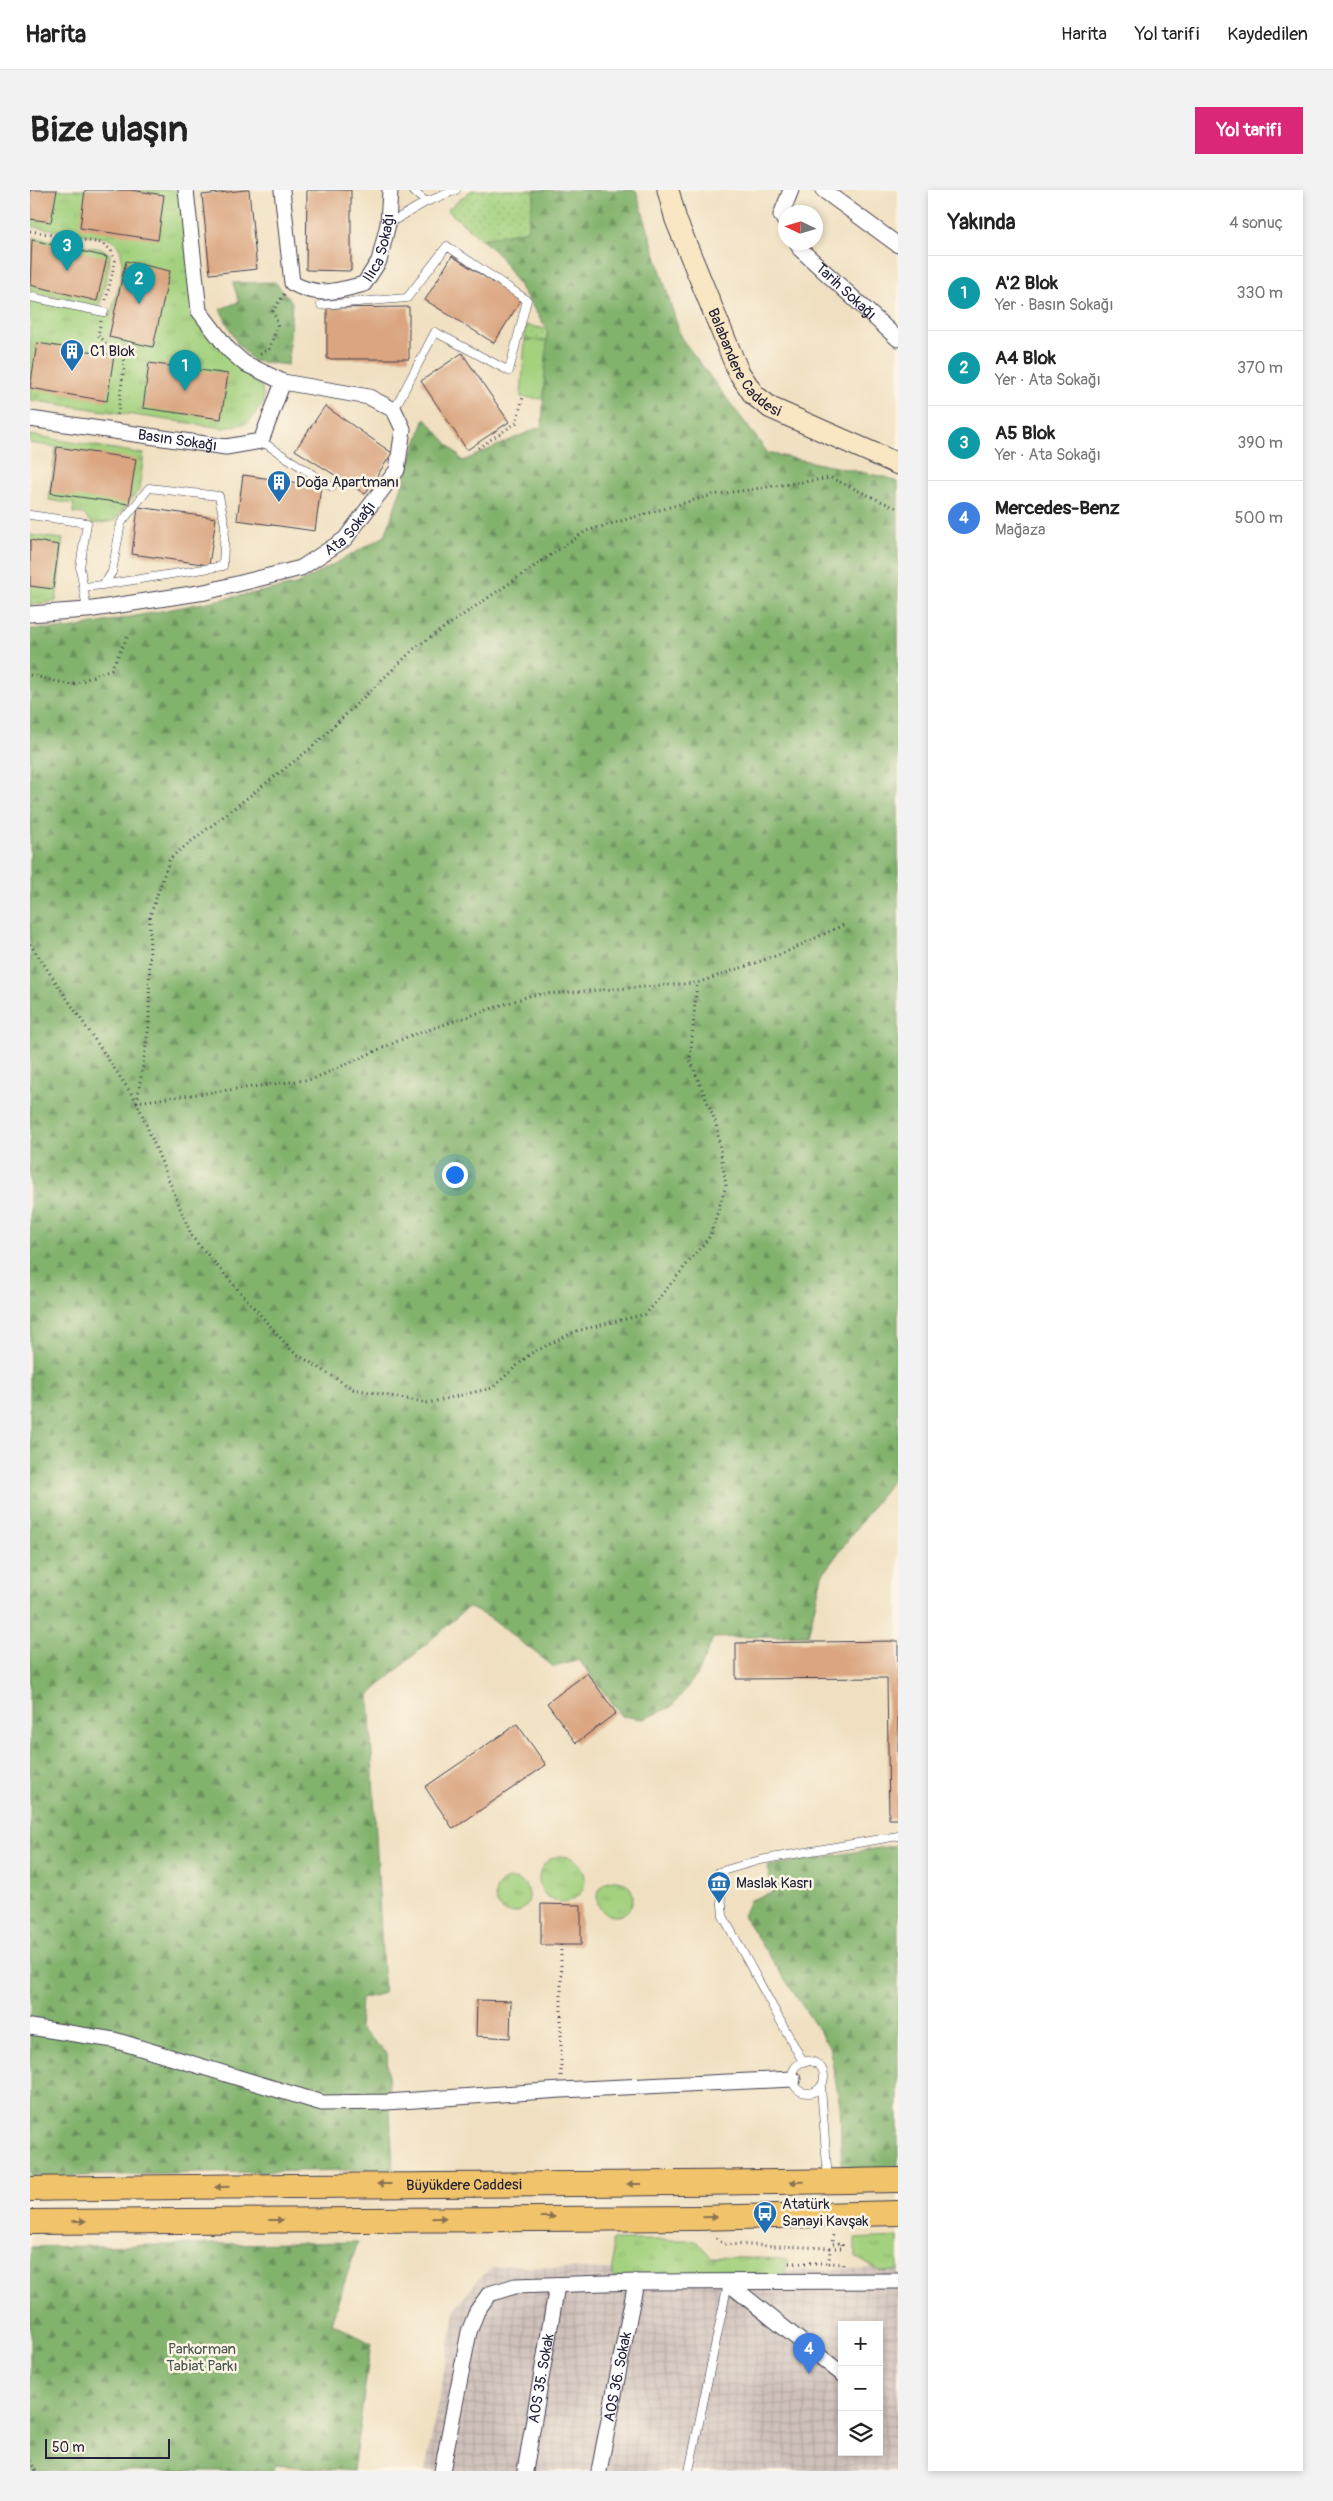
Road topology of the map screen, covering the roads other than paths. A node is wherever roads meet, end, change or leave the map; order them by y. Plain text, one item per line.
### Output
1 (186, 190) edge
2 (282, 190) edge
3 (390, 190) edge
4 (412, 190) edge
5 (456, 190) edge
6 (668, 190) edge
7 (791, 190) edge
8 (823, 190) edge
9 (426, 202) junction
10 (785, 205) edge
11 (388, 224) junction
12 (898, 245) edge
13 (801, 250) edge
14 (30, 297) edge
15 (321, 305) dead end
16 (104, 312) road end
17 (898, 339) edge
18 (283, 382) junction
19 (394, 410) junction
20 (30, 419) edge
21 (261, 441) junction
22 (898, 464) edge
23 (332, 487) dead end
24 (30, 515) edge
25 (102, 585) junction
26 (84, 587) junction
27 (87, 610) junction
28 (30, 614) edge
29 (898, 1836) edge
30 (30, 2027) edge
31 (803, 2062) junction
32 (793, 2079) junction
33 (821, 2087) junction
34 (898, 2180) edge
35 (828, 2182) junction
36 (609, 2184) junction
37 (30, 2189) edge
38 (898, 2213) edge
39 (468, 2218) junction
40 (30, 2222) edge
41 (898, 2281) edge
42 (636, 2282) junction
43 (728, 2283) junction
44 (557, 2286) junction
45 (838, 2371) edge
46 (442, 2471) edge
47 (525, 2471) edge
48 (599, 2471) edge
49 (689, 2471) edge

1 - 18 street
2 - 11 street, Ilıca Sokağı
3 - 11 street, Ilıca Sokağı
4 - 9 lane
5 - 9 lane
6 - 22 main road, Balabandere Caddesi
7 - 10 street
8 - 12 street
9 - 11 lane
13 - 17 street, Tarih Sokağı
14 - 16 lane
15 - 19 lane
18 - 19 street
18 - 21 street
19 - 27 street, Ata Sokağı
20 - 21 street, Basın Sokağı
21 - 23 lane
24 - 26 lane
25 - 25 lane
25 - 26 lane
26 - 27 lane
27 - 28 street, Ata Sokağı
29 - 31 lane
30 - 32 street
31 - 32 lane
31 - 33 lane
32 - 33 lane
33 - 35 lane
34 - 35 main road, Büyükdere Caddesi
35 -> 36 main road, Büyükdere Caddesi
36 -> 37 main road, Büyükdere Caddesi
36 - 39 main road
39 -> 38 main road
40 -> 39 main road
41 - 43 street
42 - 43 street
42 - 44 street
42 - 48 street, AOS 36. Sokak
43 - 45 street
43 - 49 lane
44 - 46 street
44 - 47 street, AOS 35. Sokak

